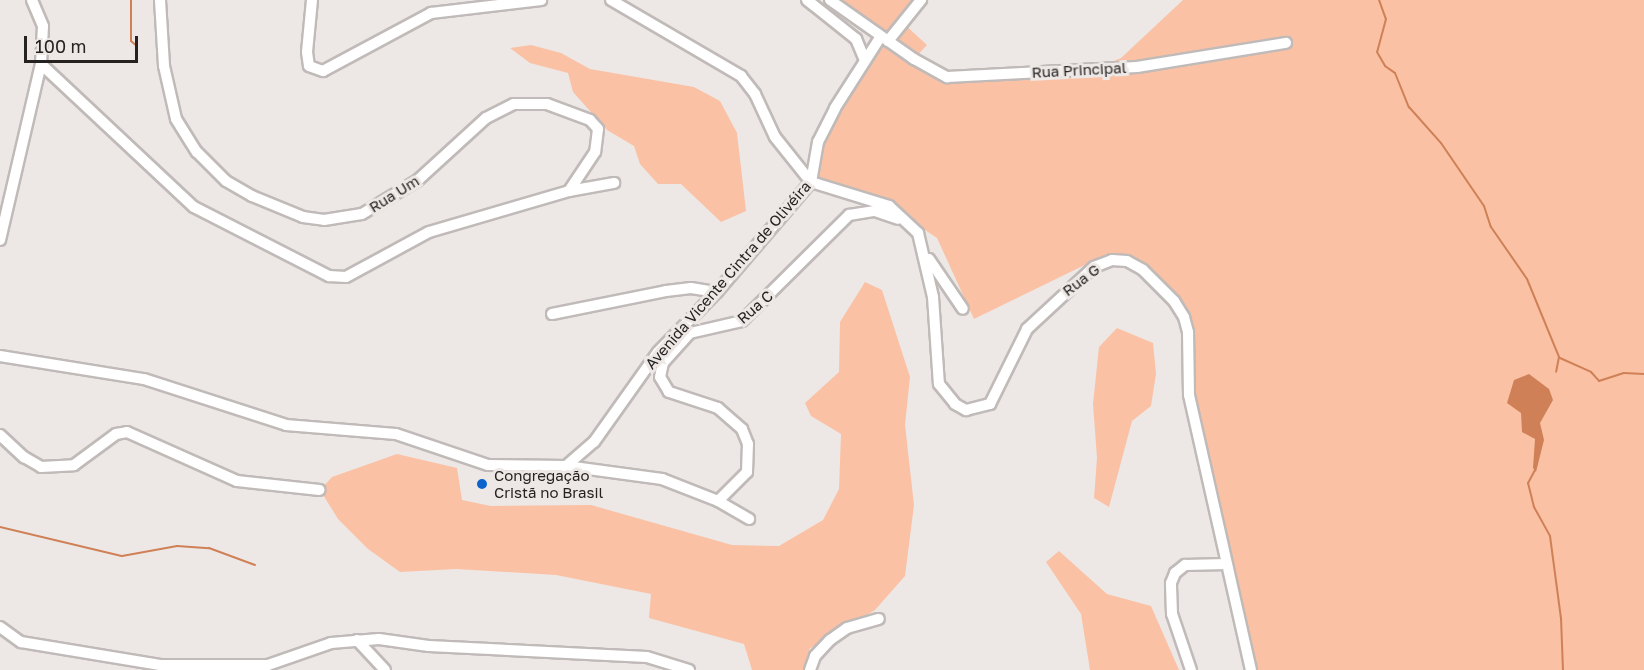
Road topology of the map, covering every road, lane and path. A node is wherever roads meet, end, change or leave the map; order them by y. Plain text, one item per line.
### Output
1 (32, 0) edge
2 (160, 0) edge
3 (312, 0) edge
4 (541, 0) edge
5 (611, 0) edge
6 (807, 0) edge
7 (830, 0) edge
8 (921, 0) edge
9 (884, 39) junction
10 (1287, 43) dead end
11 (865, 60) junction
12 (41, 64) junction
13 (811, 182) junction
14 (614, 183) dead end
15 (569, 191) junction
16 (918, 233) junction
17 (0, 240) edge
18 (926, 254) junction
19 (717, 292) junction
20 (963, 309) dead end
21 (552, 314) dead end
22 (0, 357) edge
23 (0, 435) edge
24 (566, 466) junction
25 (320, 489) dead end
26 (718, 501) junction
27 (748, 519) dead end
28 (1226, 564) junction
29 (879, 618) dead end
30 (0, 627) edge
31 (357, 640) junction
32 (385, 670) edge
33 (689, 670) edge
34 (810, 670) edge
35 (1191, 670) edge
36 (1251, 670) edge

1 - 12 street
2 - 15 street, Rua Um
3 - 4 street
5 - 13 street
6 - 11 street
7 - 9 street, Rua Principal
8 - 9 street, Avenida Vicente Cintra de Olivéira
9 - 10 street, Rua Principal
9 - 11 street, Avenida Vicente Cintra de Olivéira
11 - 13 street, Avenida Vicente Cintra de Olivéira
12 - 15 street
12 - 17 street
13 - 16 street, Rua G
13 - 19 street, Avenida Vicente Cintra de Olivéira
14 - 15 street
16 - 18 street, Rua G
16 - 26 street, Rua C
18 - 20 street
18 - 28 street, Rua G
19 - 21 street
19 - 24 street, Avenida Vicente Cintra de Olivéira
22 - 24 street
23 - 25 street
24 - 26 street
26 - 27 street
28 - 35 street
28 - 36 street, Rua G
29 - 34 street
30 - 31 street
31 - 32 street
31 - 33 street

